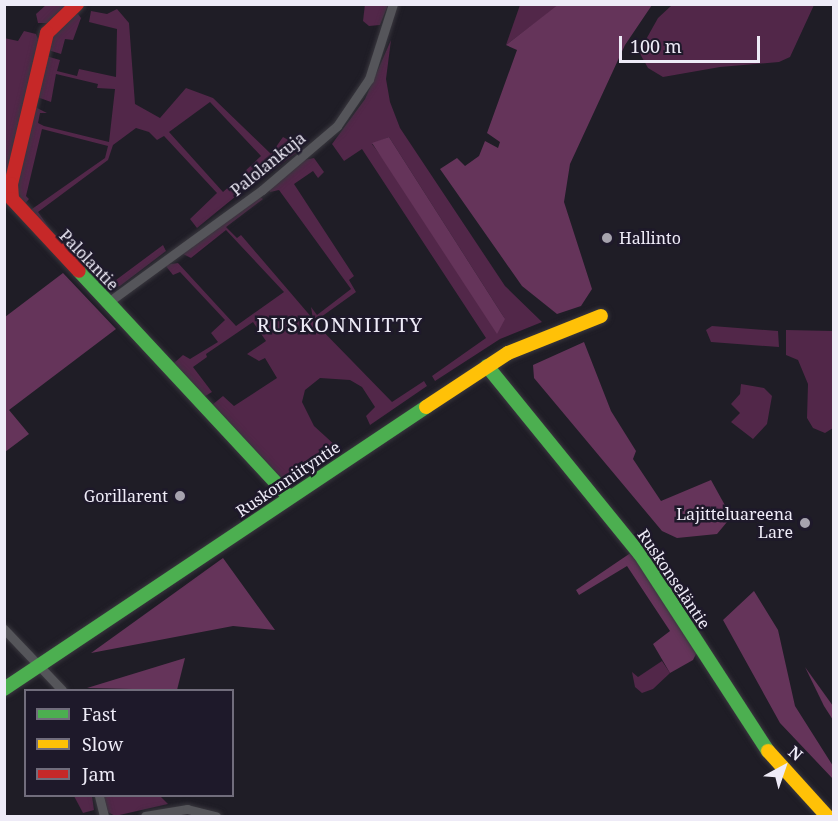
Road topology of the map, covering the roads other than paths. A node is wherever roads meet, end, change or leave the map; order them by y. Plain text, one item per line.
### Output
1 (77, 4) edge
2 (393, 4) edge
3 (107, 303) junction
4 (601, 316) dead end
5 (487, 366) junction
6 (289, 497) junction
7 (4, 629) edge
8 (40, 666) junction
9 (4, 689) edge
10 (61, 689) edge
11 (99, 797) edge
12 (104, 816) edge
13 (145, 816) edge
14 (216, 816) edge
15 (827, 816) edge

1 - 3 street, Palolantie
2 - 3 street, Palolankuja
3 - 6 street, Palolantie
4 - 5 street, Ruskonniityntie
5 - 6 street, Ruskonniityntie
5 - 15 street, Ruskonseläntie
6 - 8 street, Ruskonniityntie
7 - 8 street
8 - 9 street, Ruskonniityntie
8 - 10 street
11 - 12 street
13 - 14 street

